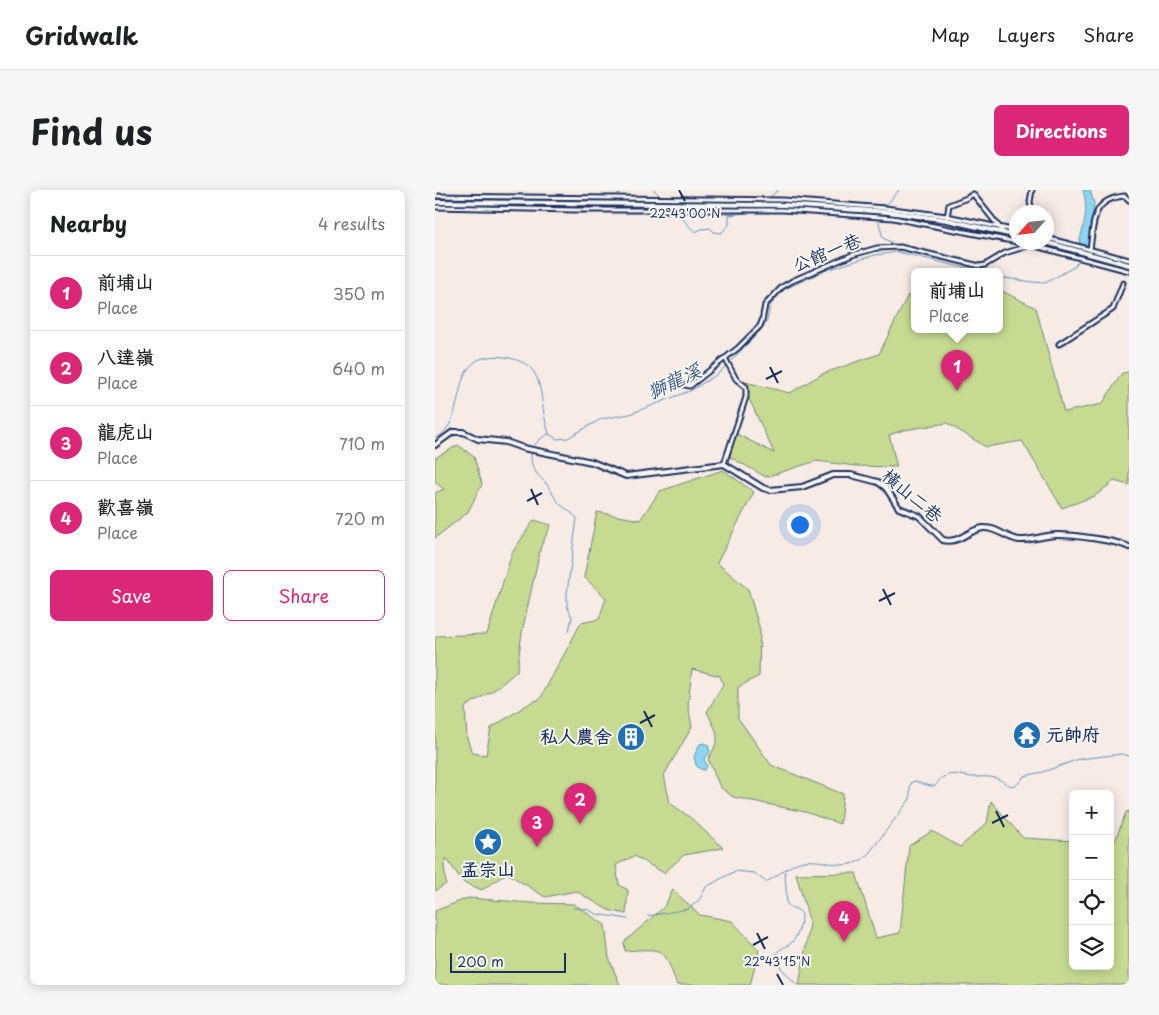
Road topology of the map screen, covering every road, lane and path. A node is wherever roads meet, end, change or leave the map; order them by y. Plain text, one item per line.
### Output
1 (1032, 190) edge
2 (972, 192) edge
3 (435, 196) edge
4 (1129, 200) edge
5 (435, 202) edge
6 (1031, 205) edge
7 (435, 207) edge
8 (947, 218) junction
9 (999, 227) junction
10 (1009, 229) edge
11 (1004, 233) junction
12 (1009, 234) edge
13 (1009, 240) edge
14 (1054, 241) edge
15 (1054, 244) edge
16 (1074, 248) junction
17 (1014, 250) edge
18 (1052, 250) edge
19 (1090, 252) junction
20 (1129, 260) edge
21 (1129, 265) edge
22 (1129, 271) edge
23 (1123, 283) dead end
24 (1059, 344) dead end
25 (726, 360) junction
26 (671, 382) dead end
27 (435, 445) edge
28 (724, 464) junction
29 (1129, 547) edge

1 - 6 street
2 - 8 street
2 - 9 street
3 - 8 street
4 - 19 street
5 - 8 street
7 - 13 street
8 - 9 street
8 - 11 street
9 - 10 street
9 - 11 street
11 - 12 street
14 - 16 street
15 - 16 street
16 - 19 street
17 - 25 street, 公館一巷
18 - 22 street
19 - 20 street
19 - 21 street
23 - 24 street
25 - 26 street, 公館一巷
25 - 28 street
27 - 28 street
28 - 29 street, 橫山二巷

